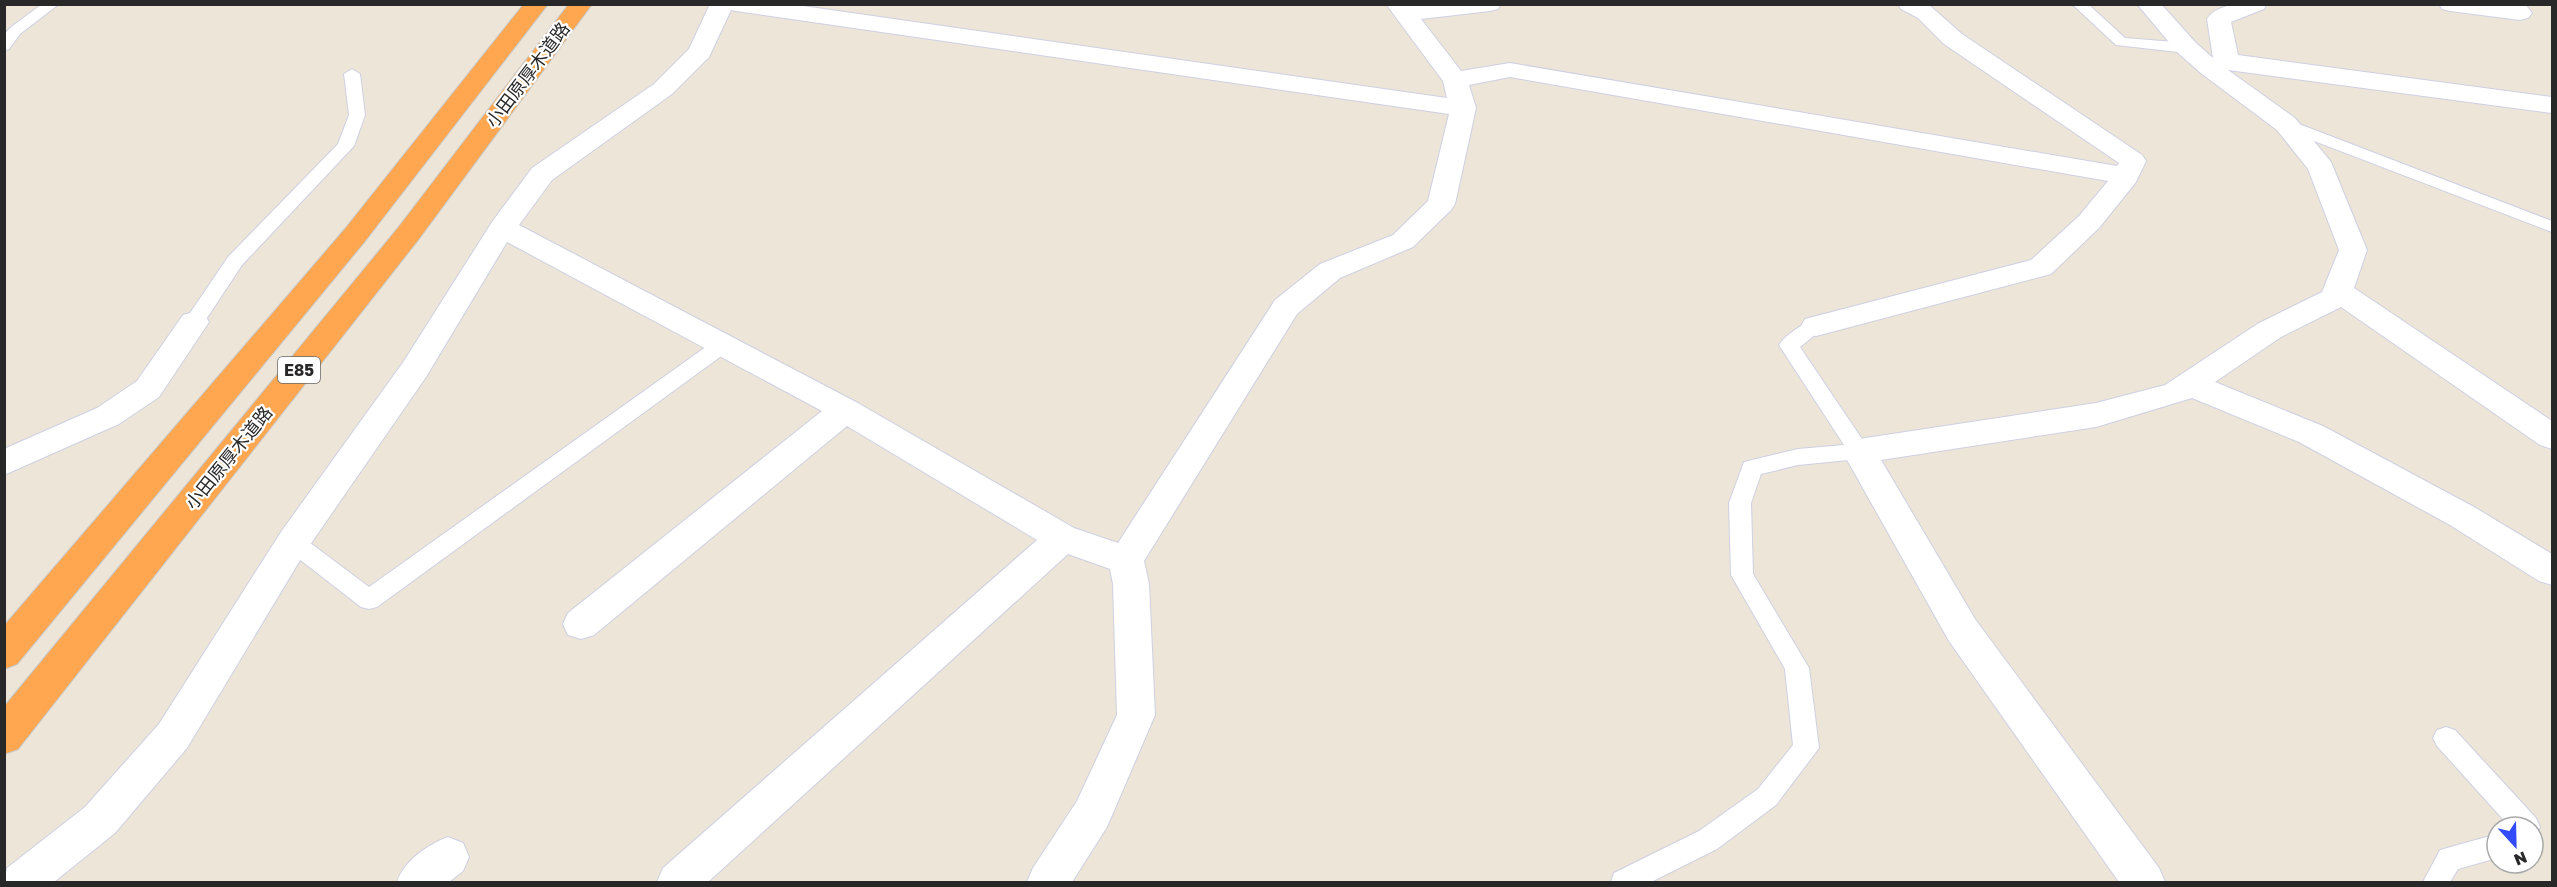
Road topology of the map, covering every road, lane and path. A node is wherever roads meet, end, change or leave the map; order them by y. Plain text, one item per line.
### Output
1 (52, 4) edge
2 (537, 4) edge
3 (581, 4) edge
4 (722, 4) edge
5 (736, 4) edge
6 (1490, 4) edge
7 (1909, 4) edge
8 (2079, 4) edge
9 (2148, 4) edge
10 (2256, 4) edge
11 (2450, 4) edge
12 (2511, 4) edge
13 (1401, 9) edge
14 (4, 46) edge
15 (2187, 48) junction
16 (2219, 65) junction
17 (352, 74) dead end
18 (1459, 94) junction
19 (2553, 105) edge
20 (2286, 124) junction
21 (2126, 176) junction
22 (2553, 227) edge
23 (502, 228) junction
24 (2338, 291) junction
25 (194, 322) joint
26 (1816, 326) joint
27 (724, 344) junction
28 (2189, 384) junction
29 (845, 410) junction
30 (2553, 437) edge
31 (1859, 451) junction
32 (4, 463) edge
33 (1062, 538) junction
34 (293, 542) junction
35 (1125, 560) junction
36 (2553, 571) edge
37 (581, 624) dead end
38 (4, 653) edge
39 (8, 734) edge
40 (2446, 738) dead end
41 (2516, 815) edge
42 (2485, 849) edge
43 (22, 882) edge
44 (678, 882) edge
45 (1048, 882) edge
46 (1624, 882) edge
47 (2144, 882) edge
48 (2436, 882) edge

1 - 14 lane
2 - 38 highway, 小田原厚木道路 / E85
3 - 39 highway, 小田原厚木道路 / E85
4 - 23 street
5 - 18 street
6 - 13 street
7 - 21 street
8 - 15 lane
9 - 15 street
10 - 16 street
11 - 12 street
13 - 18 street
15 - 16 street
16 - 19 street
16 - 20 street
17 - 25 lane
18 - 21 street
18 - 35 street
20 - 22 lane
20 - 24 street
21 - 26 street
23 - 27 street
23 - 34 street
24 - 28 street
24 - 30 street
25 - 32 street
26 - 31 lane
27 - 29 street
27 - 34 lane
28 - 31 street
28 - 36 street
29 - 33 street
29 - 37 street
31 - 46 lane
31 - 47 street
33 - 35 street
33 - 44 street
34 - 43 street
35 - 45 street
40 - 41 lane
42 - 48 lane

